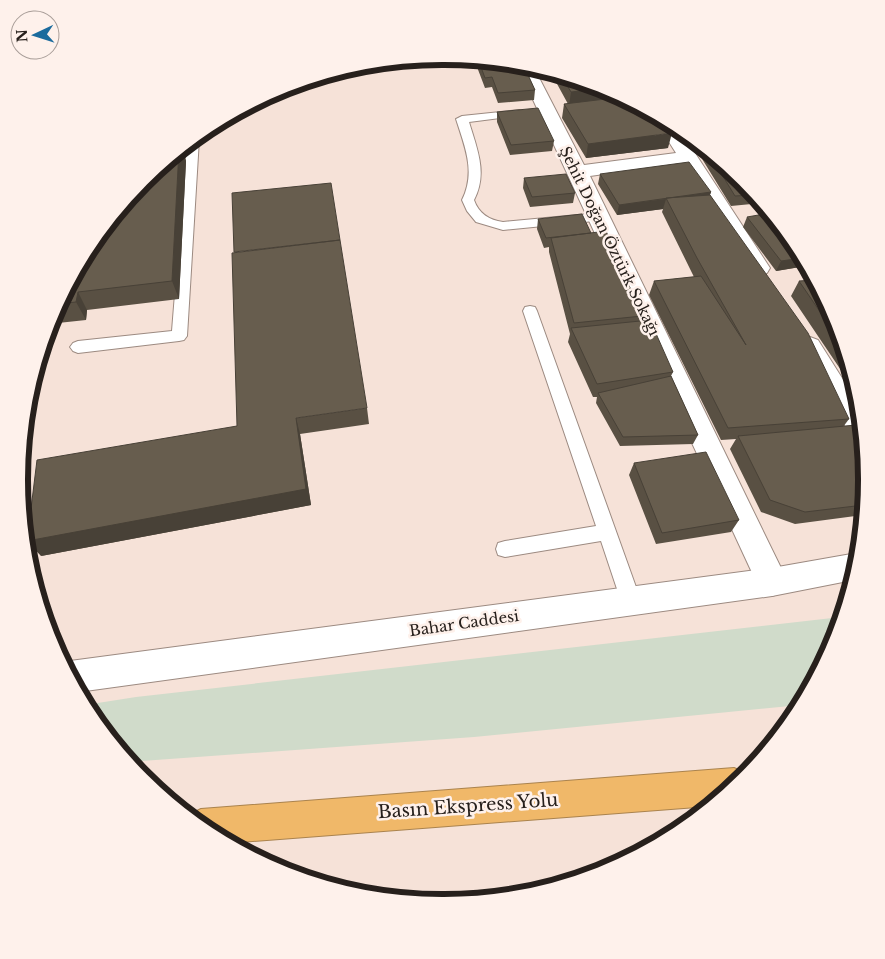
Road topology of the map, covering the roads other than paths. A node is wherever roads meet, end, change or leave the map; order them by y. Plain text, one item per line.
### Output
1 (527, 73) edge
2 (538, 112) junction
3 (673, 134) edge
4 (192, 148) edge
5 (687, 157) junction
6 (578, 172) junction
7 (599, 217) junction
8 (773, 288) edge
9 (530, 311) dead end
10 (799, 330) edge
11 (78, 347) dead end
12 (853, 417) edge
13 (607, 532) junction
14 (505, 549) dead end
15 (848, 568) edge
16 (772, 582) junction
17 (631, 600) junction
18 (77, 676) edge
19 (721, 787) edge
20 (214, 826) edge

1 - 2 street, Şehit Doğan Öztürk Sokağı
2 - 6 street, Şehit Doğan Öztürk Sokağı
2 - 7 lane
3 - 5 street
4 - 11 lane
5 - 6 street
5 - 8 street
6 - 7 street, Şehit Doğan Öztürk Sokağı
7 - 16 street, Şehit Doğan Öztürk Sokağı
9 - 13 lane
10 - 12 street
13 - 14 lane
13 - 17 lane
15 - 16 street, Bahar Caddesi
16 - 17 street, Bahar Caddesi
17 - 18 street, Bahar Caddesi
19 - 20 highway, Basın Ekspress Yolu

